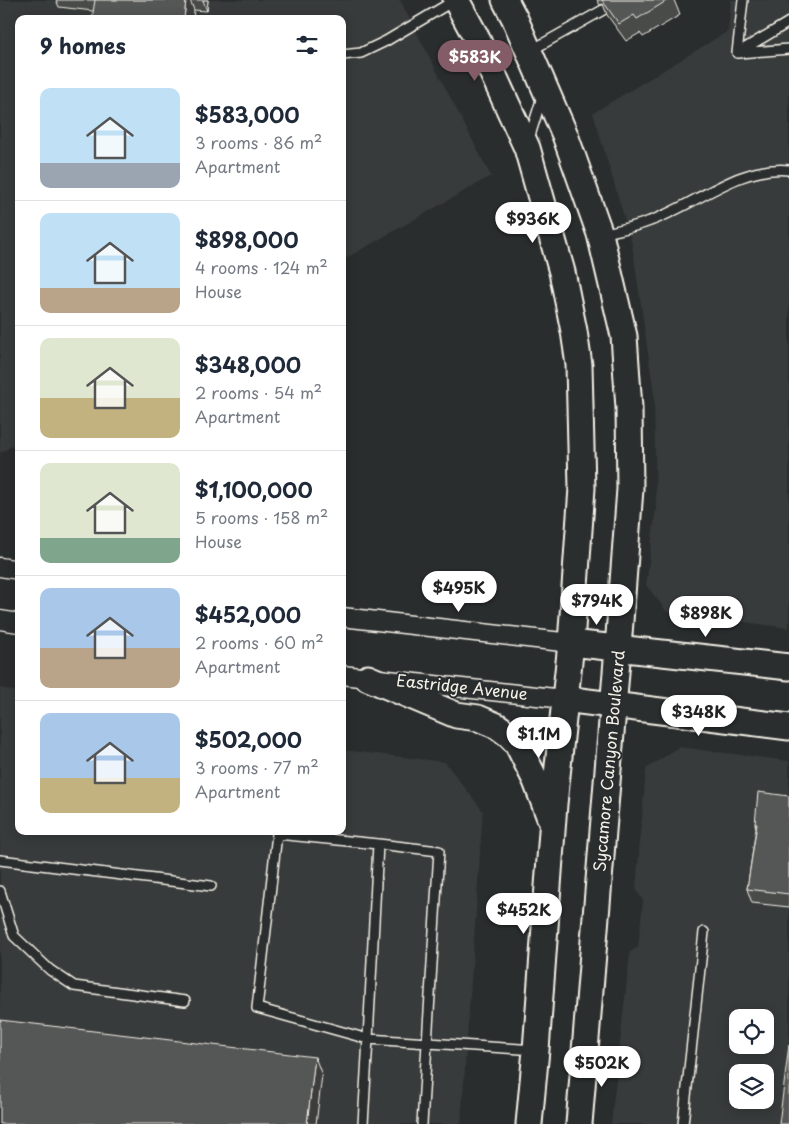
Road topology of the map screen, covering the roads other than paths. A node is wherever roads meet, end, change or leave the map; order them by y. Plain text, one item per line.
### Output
1 (455, 0) edge
2 (505, 0) edge
3 (743, 0) edge
4 (603, 10) edge
5 (789, 22) edge
6 (789, 49) edge
7 (529, 52) junction
8 (737, 53) junction
9 (346, 55) edge
10 (545, 87) junction
11 (527, 148) junction
12 (789, 170) edge
13 (600, 234) junction
14 (0, 567) edge
15 (15, 569) edge
16 (346, 617) edge
17 (0, 620) edge
18 (15, 622) edge
19 (571, 642) junction
20 (618, 648) junction
21 (789, 667) edge
22 (346, 675) edge
23 (368, 678) junction
24 (564, 699) junction
25 (613, 706) junction
26 (789, 727) edge
27 (552, 822) junction
28 (277, 835) edge
29 (287, 835) edge
30 (378, 844) junction
31 (0, 860) edge
32 (211, 886) dead end
33 (0, 891) edge
34 (704, 932) dead end
35 (185, 1001) dead end
36 (368, 1039) junction
37 (427, 1043) junction
38 (536, 1050) junction
39 (363, 1124) edge
40 (422, 1124) edge
41 (529, 1124) edge
42 (579, 1124) edge
43 (683, 1124) edge

1 - 9 lane
1 - 11 main road
2 - 7 main road, Sycamore Canyon Boulevard
3 - 8 lane
4 - 7 lane
5 - 8 lane
6 - 8 lane
7 - 10 main road, Sycamore Canyon Boulevard
10 - 11 lane
10 - 13 main road, Sycamore Canyon Boulevard
11 - 19 main road
12 - 13 lane
13 - 20 main road, Sycamore Canyon Boulevard
14 - 15 street
16 - 19 street
17 - 18 street
19 - 20 main road
19 - 24 main road
20 - 21 main road
20 - 25 main road, Sycamore Canyon Boulevard
22 - 23 street, Eastridge Avenue
23 - 24 street, Eastridge Avenue
23 - 27 main road
24 - 25 main road, Eastridge Avenue
24 - 27 main road
25 - 26 main road, Eastridge Avenue
25 - 42 main road, Sycamore Canyon Boulevard
27 - 38 main road
28 - 36 lane
29 - 30 lane
30 - 36 lane
30 - 37 lane
31 - 32 lane
33 - 35 lane
34 - 43 lane
36 - 37 lane
36 - 39 lane
37 - 38 lane
37 - 40 lane
38 - 41 main road

